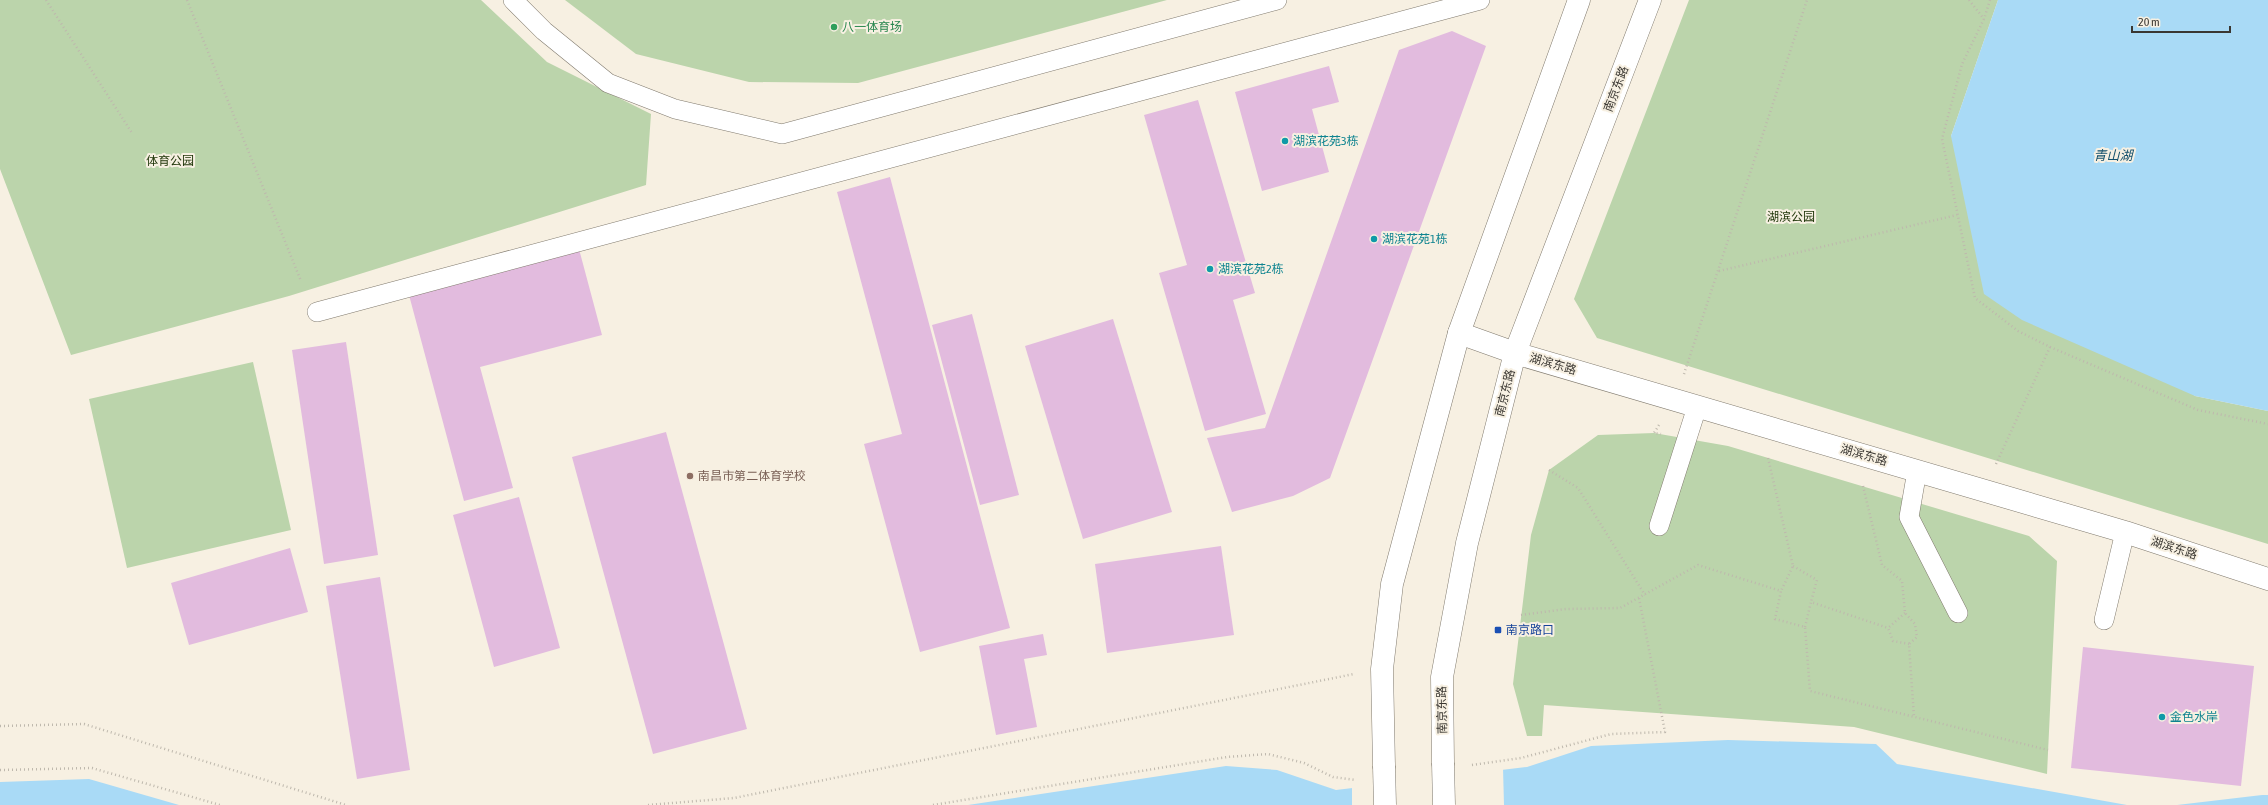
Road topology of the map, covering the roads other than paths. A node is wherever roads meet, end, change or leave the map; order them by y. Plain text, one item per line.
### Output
1 (513, 0) edge
2 (1276, 0) edge
3 (1480, 0) edge
4 (1579, 0) edge
5 (1650, 0) edge
6 (317, 312) dead end
7 (1459, 333) junction
8 (1516, 353) junction
9 (1697, 406) junction
10 (1917, 471) junction
11 (1659, 526) dead end
12 (2125, 532) junction
13 (2268, 579) edge
14 (1958, 613) dead end
15 (2104, 620) dead end
16 (1385, 805) edge
17 (1444, 805) edge

1 - 2 lane
3 - 6 lane
4 - 7 main road
5 - 8 main road, 南京东路
7 - 8 main road, 湖滨东路
7 - 16 main road, bridge
8 - 9 main road, 湖滨东路
8 - 17 main road, 南京东路, bridge
9 - 10 main road, 湖滨东路
9 - 11 lane
10 - 12 main road, 湖滨东路
10 - 14 lane
12 - 13 main road, 湖滨东路
12 - 15 lane

